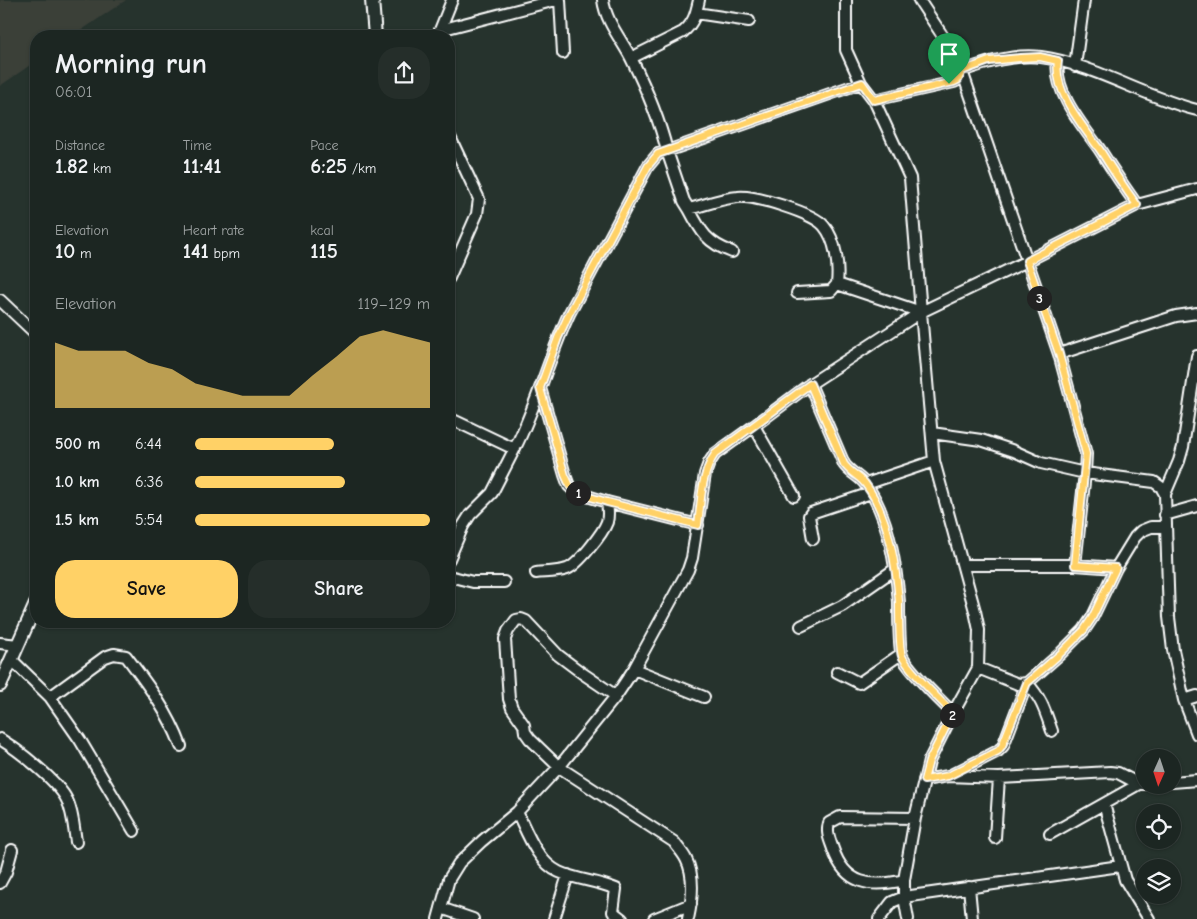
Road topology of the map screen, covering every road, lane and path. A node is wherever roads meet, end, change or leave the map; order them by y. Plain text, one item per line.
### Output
1 (372, 0) edge
2 (452, 0) edge
3 (556, 0) edge
4 (560, 0) edge
5 (603, 0) edge
6 (699, 0) edge
7 (846, 0) edge
8 (919, 0) edge
9 (1084, 0) edge
10 (696, 13) junction
11 (749, 20) dead end
12 (374, 30) edge
13 (440, 30) edge
14 (450, 30) edge
15 (563, 53) dead end
16 (631, 58) junction
17 (1058, 61) junction
18 (1075, 66) junction
19 (962, 71) junction
20 (862, 83) junction
21 (874, 100) junction
22 (1197, 110) edge
23 (455, 148) edge
24 (667, 151) junction
25 (1197, 189) edge
26 (1137, 205) junction
27 (689, 209) junction
28 (732, 252) dead end
29 (1027, 261) junction
30 (455, 264) edge
31 (837, 284) junction
32 (798, 293) dead end
33 (0, 300) edge
34 (921, 312) junction
35 (1197, 313) edge
36 (30, 328) edge
37 (1059, 354) junction
38 (1197, 356) edge
39 (810, 384) junction
40 (540, 388) junction
41 (1194, 391) edge
42 (455, 421) edge
43 (754, 426) junction
44 (932, 433) junction
45 (515, 448) junction
46 (934, 461) junction
47 (1085, 473) junction
48 (868, 488) junction
49 (1164, 494) junction
50 (794, 496) dead end
51 (607, 502) junction
52 (1197, 506) edge
53 (1165, 515) junction
54 (698, 525) junction
55 (1166, 527) junction
56 (813, 538) dead end
57 (455, 545) edge
58 (963, 565) junction
59 (1075, 565) junction
60 (1116, 568) junction
61 (895, 569) junction
62 (536, 573) dead end
63 (455, 578) edge
64 (504, 582) dead end
65 (30, 618) edge
66 (801, 626) dead end
67 (0, 643) edge
68 (18, 645) junction
69 (901, 654) junction
70 (12, 660) junction
71 (978, 668) junction
72 (634, 670) junction
73 (837, 672) dead end
74 (1027, 683) junction
75 (0, 685) edge
76 (616, 696) junction
77 (1197, 696) edge
78 (50, 697) junction
79 (704, 697) dead end
80 (1184, 700) junction
81 (953, 713) junction
82 (1052, 731) dead end
83 (1197, 734) edge
84 (0, 739) edge
85 (180, 746) dead end
86 (560, 767) junction
87 (948, 776) junction
88 (999, 778) junction
89 (924, 780) junction
90 (1197, 780) edge
91 (1136, 781) edge
92 (1181, 781) edge
93 (1136, 787) edge
94 (1104, 804) junction
95 (517, 812) junction
96 (915, 818) junction
97 (134, 830) dead end
98 (1050, 834) dead end
99 (994, 838) dead end
100 (76, 842) dead end
101 (12, 850) dead end
102 (1120, 866) junction
103 (568, 875) junction
104 (904, 880) junction
105 (0, 883) edge
106 (969, 887) junction
107 (904, 897) junction
108 (691, 904) junction
109 (441, 908) junction
110 (438, 919) edge
111 (473, 919) edge
112 (554, 919) edge
113 (622, 919) edge
114 (654, 919) edge
115 (688, 919) edge
116 (879, 919) edge
117 (908, 919) edge
118 (972, 919) edge
119 (1150, 919) edge

1 - 12 street
2 - 13 street
3 - 14 street
4 - 15 street
5 - 16 street
6 - 10 street
7 - 20 street
8 - 19 street
9 - 18 street
10 - 11 street
10 - 16 street
16 - 24 street
17 - 18 street
17 - 19 street
17 - 26 street
18 - 22 street
19 - 21 street
19 - 29 street
20 - 21 street
20 - 24 street
21 - 34 street
23 - 30 street
24 - 27 street
24 - 40 street
25 - 26 street
26 - 29 street
27 - 28 street
27 - 31 street
29 - 34 street
29 - 37 street
31 - 32 street
31 - 34 street
33 - 36 street
34 - 39 street
34 - 44 street
35 - 37 street
37 - 47 street
38 - 41 street
39 - 43 street
39 - 48 street
40 - 45 street
40 - 51 street
41 - 49 street
42 - 45 street
43 - 50 street
43 - 54 street
44 - 46 street
44 - 47 street
45 - 57 street
46 - 48 street
46 - 58 street
47 - 49 street
47 - 59 street
48 - 56 street
48 - 61 street
49 - 53 street
51 - 54 street
51 - 62 street
52 - 53 street
53 - 55 street
54 - 72 street
55 - 60 street
55 - 80 street
58 - 59 street
58 - 71 street
59 - 60 street
60 - 74 street
61 - 66 street
61 - 69 street
63 - 64 street
65 - 68 street
67 - 68 street
68 - 70 street
69 - 73 street
69 - 81 street
70 - 75 street
70 - 78 street
71 - 74 street
71 - 81 street
72 - 76 street
72 - 79 street
74 - 82 street
74 - 87 street
76 - 86 street
76 - 86 street
77 - 80 street
78 - 85 street
78 - 97 street
80 - 83 street
81 - 89 street
84 - 100 street
86 - 95 street
86 - 108 street
87 - 88 street
87 - 89 street
88 - 91 street
88 - 99 street
89 - 96 street
90 - 92 street
93 - 94 street
94 - 98 street
94 - 102 street
95 - 103 street
95 - 109 street
96 - 104 street
96 - 104 street
101 - 105 street
102 - 106 street
102 - 119 street
103 - 112 street
103 - 113 street
104 - 107 street
106 - 107 street
106 - 118 street
107 - 116 street
107 - 117 street
108 - 114 street
108 - 115 street
109 - 110 street
109 - 111 street

